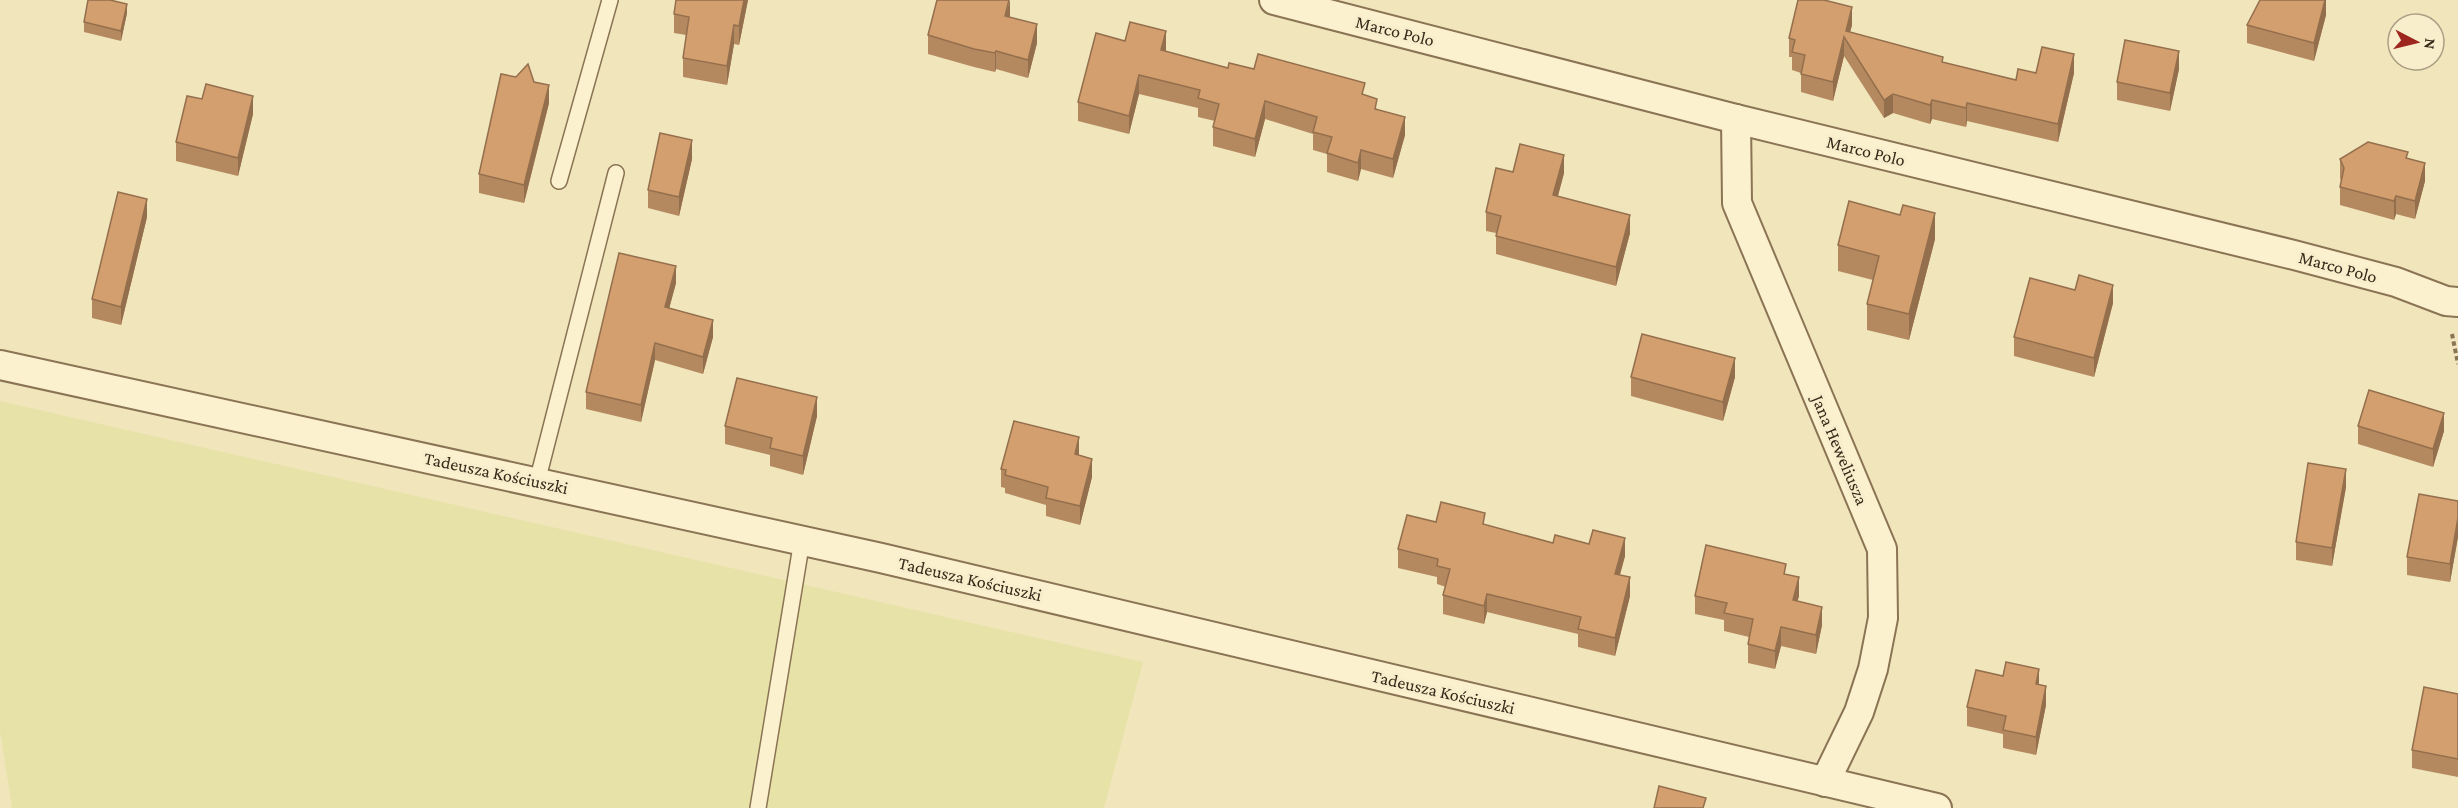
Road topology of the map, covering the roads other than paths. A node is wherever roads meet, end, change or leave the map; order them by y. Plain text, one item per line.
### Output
1 (610, 0) edge
2 (1274, 0) edge
3 (1736, 119) junction
4 (616, 173) dead end
5 (559, 181) dead end
6 (2458, 302) edge
7 (0, 365) edge
8 (537, 482) junction
9 (802, 540) junction
10 (1825, 782) junction
11 (758, 808) edge
12 (1937, 808) edge

1 - 5 lane
2 - 3 street, Marco Polo
3 - 6 street, Marco Polo
3 - 10 street, Jana Heweliusza
4 - 8 lane
7 - 8 street, Tadeusza Kościuszki
8 - 9 street, Tadeusza Kościuszki
9 - 10 street, Tadeusza Kościuszki
9 - 11 lane
10 - 12 street, Tadeusza Kościuszki

